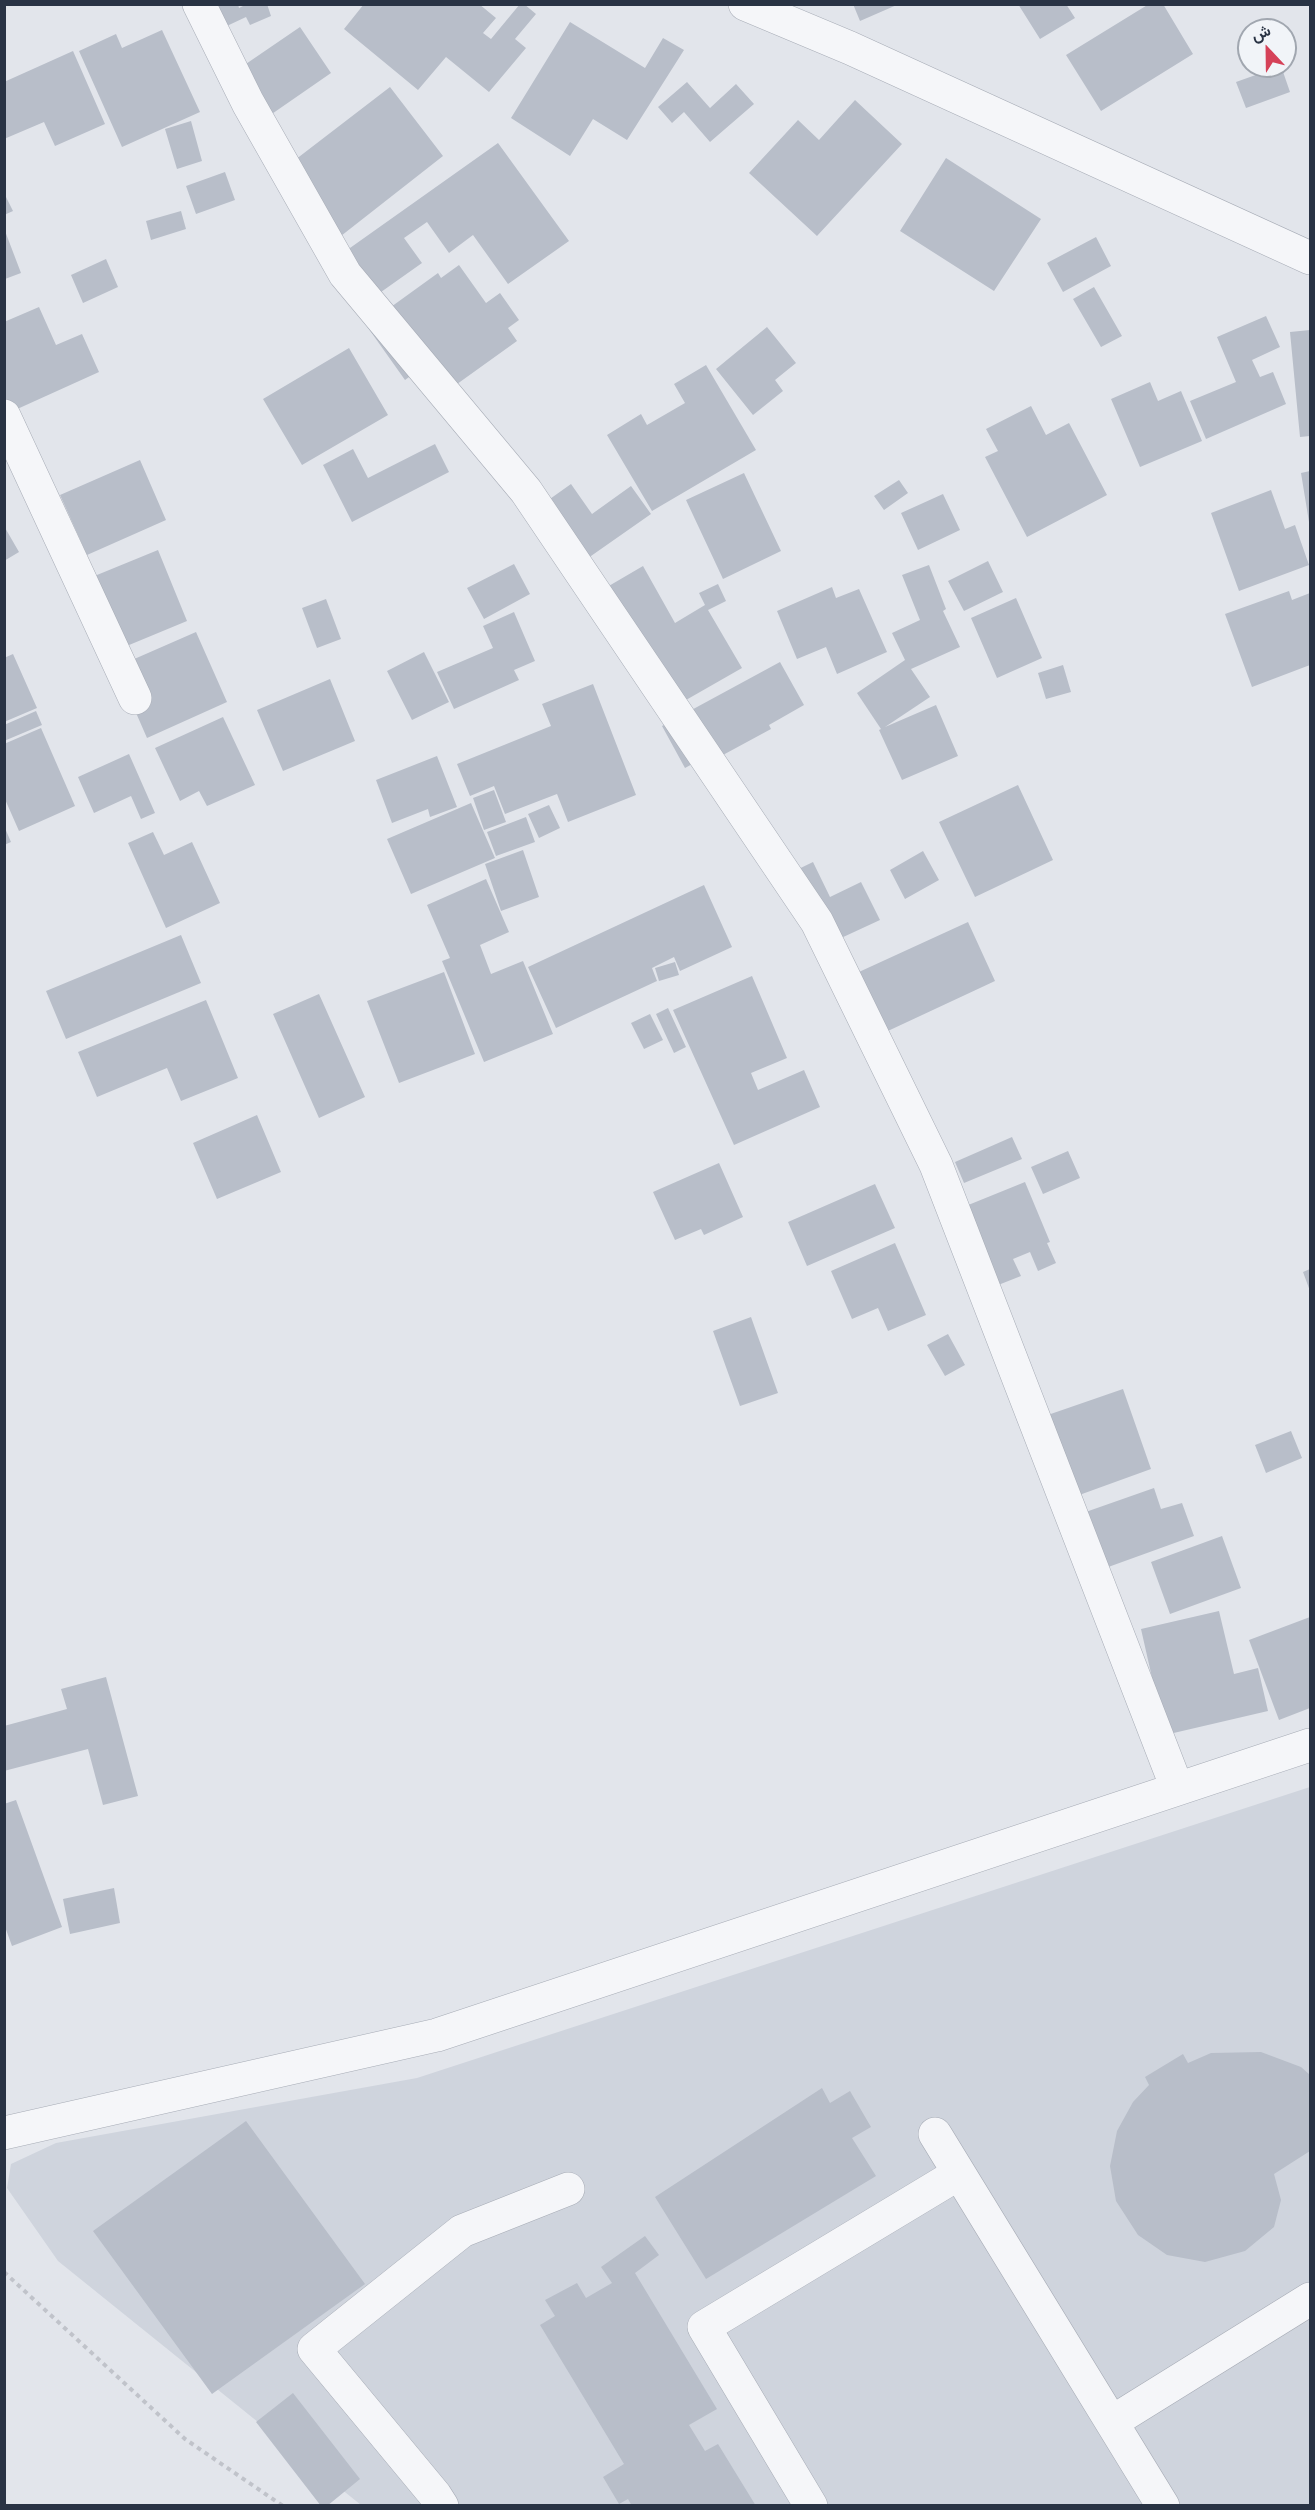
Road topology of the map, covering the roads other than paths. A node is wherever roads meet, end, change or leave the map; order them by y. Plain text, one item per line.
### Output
1 (199, 4) edge
2 (745, 4) edge
3 (1311, 258) edge
4 (4, 416) edge
5 (135, 698) dead end
6 (1311, 1745) edge
7 (1177, 1788) junction
8 (4, 2133) edge
9 (934, 2134) dead end
10 (958, 2174) junction
11 (568, 2189) dead end
12 (1311, 2299) edge
13 (1112, 2422) junction
14 (441, 2505) edge
15 (811, 2505) edge
16 (1163, 2505) edge

1 - 7 street
2 - 3 street
4 - 5 street
6 - 7 street
7 - 8 street
9 - 10 street
10 - 13 street
10 - 15 street
11 - 14 street
12 - 13 street
13 - 16 street

